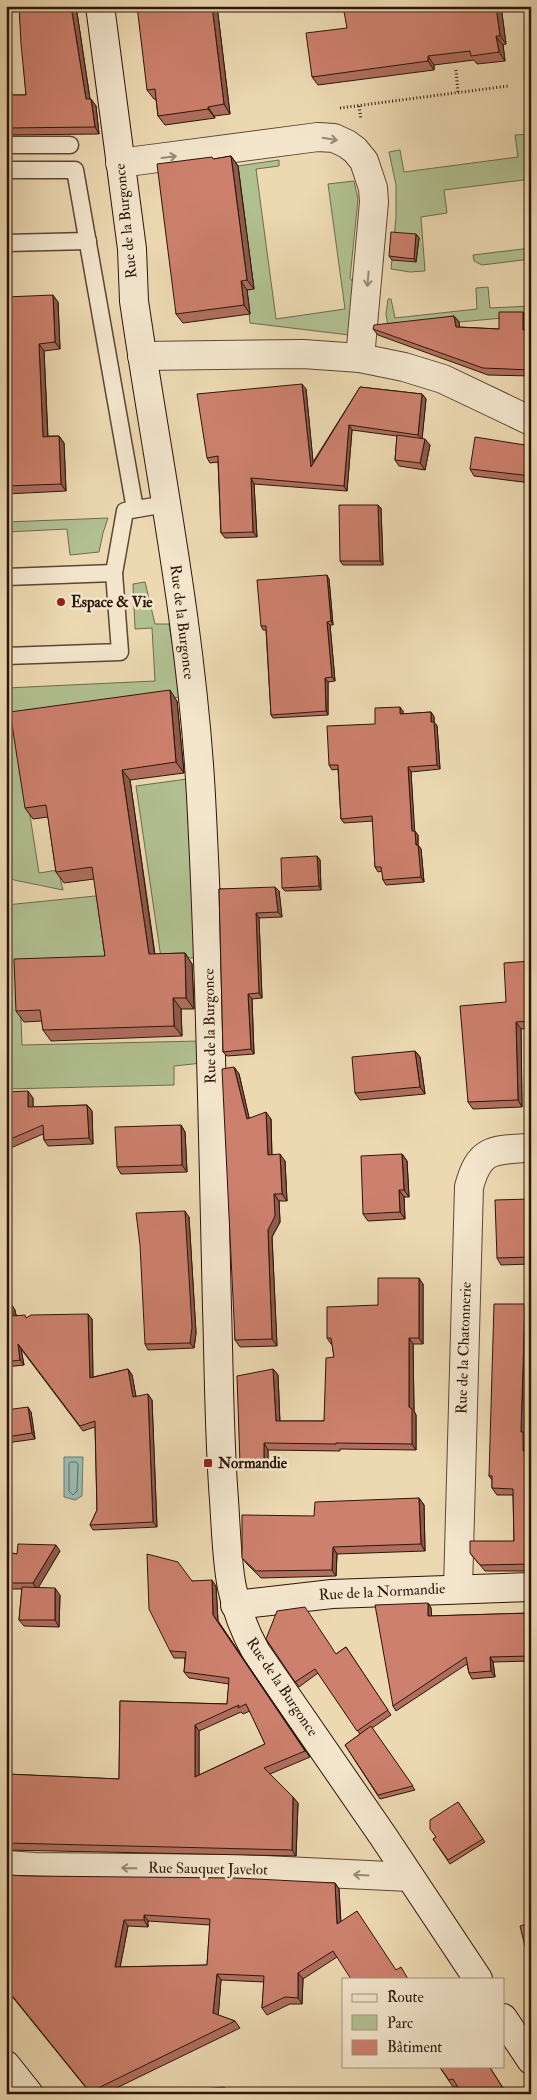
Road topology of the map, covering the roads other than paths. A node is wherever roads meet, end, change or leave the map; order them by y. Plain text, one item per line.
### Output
1 (100, 6) edge
2 (70, 145) dead end
3 (6, 146) edge
4 (120, 163) junction
5 (6, 170) edge
6 (88, 241) junction
7 (6, 243) edge
8 (142, 356) junction
9 (360, 358) junction
10 (531, 421) edge
11 (166, 504) junction
12 (134, 509) junction
13 (114, 573) junction
14 (6, 578) edge
15 (6, 656) edge
16 (526, 1148) dead end
17 (531, 1587) edge
18 (458, 1588) junction
19 (235, 1604) junction
20 (6, 1865) edge
21 (410, 1877) junction
22 (477, 1978) edge
23 (504, 2019) edge
24 (530, 2057) edge
25 (6, 2066) edge
26 (29, 2094) edge

1 - 4 street, Rue de la Burgonce
2 - 3 lane
4 - 8 street, Rue de la Burgonce
4 -> 9 street
5 - 6 lane
6 - 7 lane
6 - 12 lane
8 - 9 street
8 - 11 street, Rue de la Burgonce
9 - 10 street
11 - 12 lane
11 - 19 street, Rue de la Burgonce
12 - 13 lane
13 - 14 lane
13 - 15 lane
16 - 18 street, Rue de la Chatonnerie
17 - 18 street, Rue de la Normandie
18 - 19 street, Rue de la Normandie
19 - 21 street, Rue de la Burgonce
21 -> 20 street, Rue Sauquet Javelot
21 - 22 street, Rue de la Burgonce
23 - 24 street
25 - 26 street

